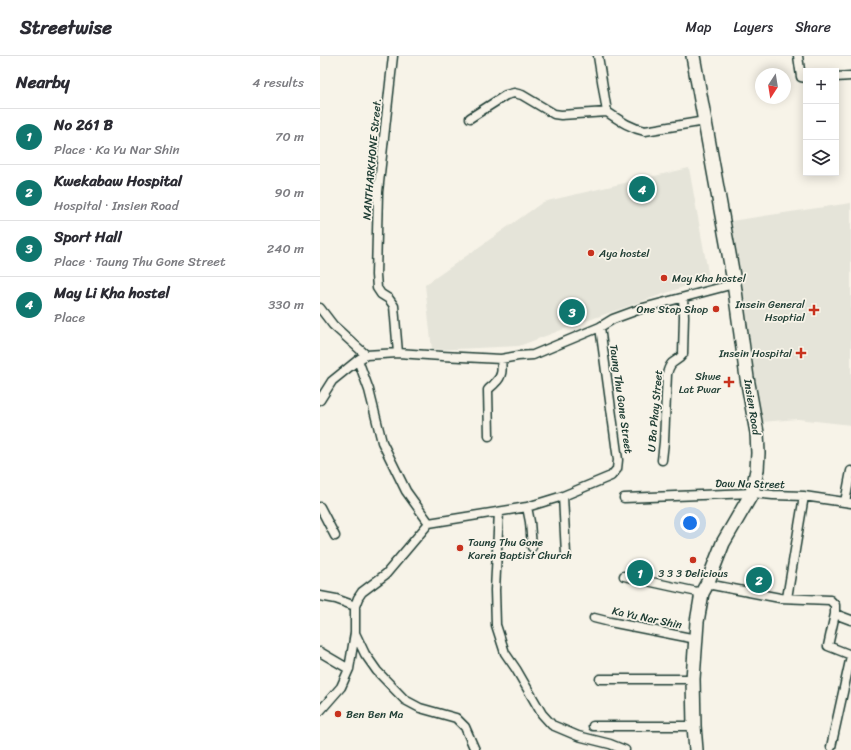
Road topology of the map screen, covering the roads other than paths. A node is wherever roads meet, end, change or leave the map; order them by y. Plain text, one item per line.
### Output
1 (393, 56) edge
2 (598, 56) edge
3 (693, 56) edge
4 (798, 56) edge
5 (803, 76) edge
6 (851, 76) edge
7 (839, 77) edge
8 (607, 112) junction
9 (470, 118) dead end
10 (705, 121) junction
11 (734, 284) junction
12 (683, 298) junction
13 (320, 308) edge
14 (600, 327) junction
15 (398, 353) junction
16 (366, 355) junction
17 (501, 359) junction
18 (358, 360) junction
19 (320, 400) edge
20 (488, 436) dead end
21 (662, 460) dead end
22 (851, 471) edge
23 (752, 493) junction
24 (563, 496) junction
25 (804, 496) junction
26 (624, 498) dead end
27 (848, 503) edge
28 (528, 507) junction
29 (320, 508) edge
30 (499, 512) junction
31 (429, 523) junction
32 (335, 536) dead end
33 (532, 547) dead end
34 (566, 554) dead end
35 (624, 576) dead end
36 (705, 588) junction
37 (320, 596) edge
38 (787, 598) junction
39 (355, 606) junction
40 (835, 614) junction
41 (594, 618) dead end
42 (851, 620) edge
43 (355, 633) junction
44 (696, 639) junction
45 (320, 652) edge
46 (851, 656) edge
47 (349, 669) junction
48 (600, 678) dead end
49 (693, 678) junction
50 (320, 711) edge
51 (592, 726) dead end
52 (694, 726) junction
53 (831, 747) dead end
54 (475, 750) edge
55 (625, 750) edge
56 (696, 750) edge

1 - 15 street, NANTHARKHONE Street.
2 - 8 street
3 - 10 main road, Insien Road
4 - 5 street
6 - 7 street
8 - 9 street
8 - 10 street
10 - 11 main road, Insien Road
11 - 12 street
11 - 23 main road, Insien Road
12 - 14 street
12 - 21 street, U Ba Phay Street
13 - 16 street
14 - 17 street
14 - 24 street, Taung Thu Gone Street
15 - 16 street
15 - 17 street
16 - 18 street
17 - 20 street
18 - 19 street
18 - 31 street
22 - 27 street
23 - 25 street, Daw Na Street
23 - 26 street, Daw Na Street
23 - 36 main road, Insien Road
24 - 28 street, Taung Thu Gone Street
24 - 34 street
25 - 27 street, Daw Na Street
25 - 38 street
28 - 30 street, Taung Thu Gone Street
28 - 33 street
29 - 32 street
30 - 31 street, Taung Thu Gone Street
30 - 55 street
31 - 39 street
35 - 36 street
36 - 38 street
36 - 44 main road, Insien Road
37 - 39 street
38 - 40 street
39 - 43 street
40 - 42 street
40 - 46 street
41 - 44 street, Ka Yu Nar Shin
43 - 47 street
43 - 54 street
44 - 49 main road, Insien Road
45 - 47 street
46 - 53 street
47 - 50 street
48 - 49 street
49 - 52 main road, Insien Road
51 - 52 street
52 - 56 main road, Insien Road

